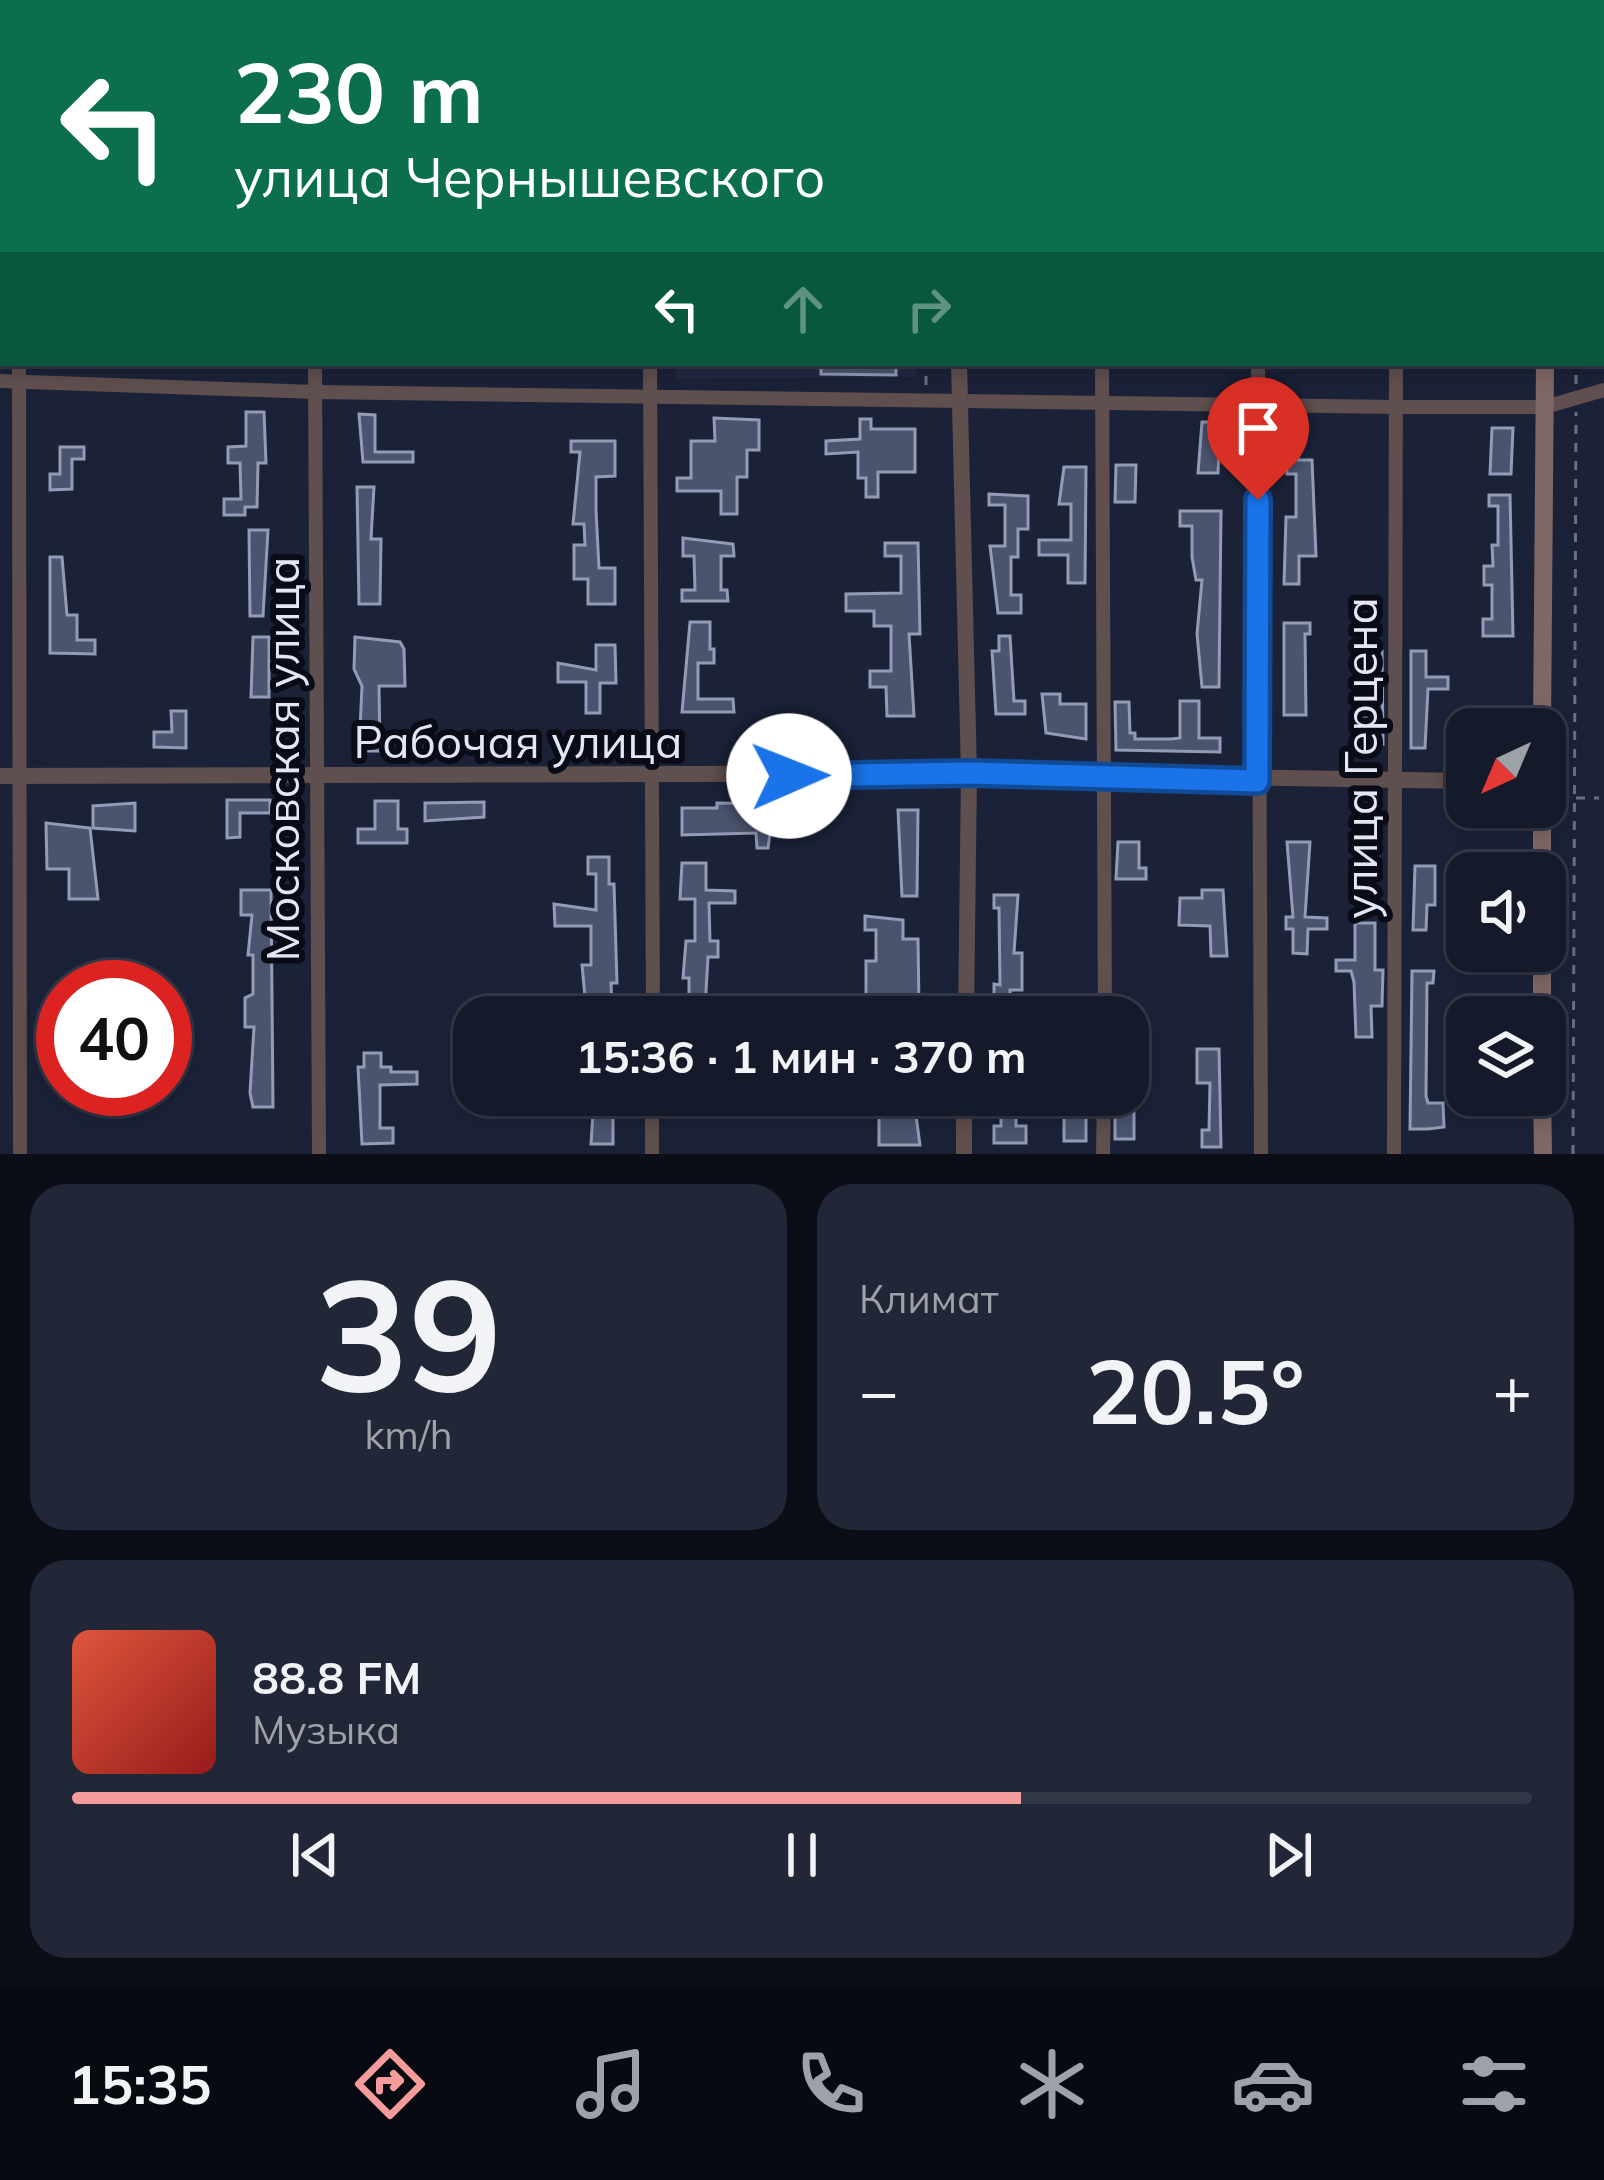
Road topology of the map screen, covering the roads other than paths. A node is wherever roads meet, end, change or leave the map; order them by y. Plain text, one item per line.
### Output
1 (19, 366) edge
2 (315, 366) edge
3 (650, 366) edge
4 (958, 366) edge
5 (1102, 366) edge
6 (1258, 366) edge
7 (1396, 366) edge
8 (1545, 366) edge
9 (0, 381) edge
10 (19, 381) junction
11 (1604, 389) edge
12 (314, 392) junction
13 (653, 397) junction
14 (959, 398) junction
15 (1102, 405) junction
16 (1258, 406) junction
17 (1396, 407) junction
18 (1545, 407) junction
19 (1542, 708) edge
20 (969, 773) junction
21 (0, 776) edge
22 (20, 776) junction
23 (320, 776) junction
24 (654, 778) junction
25 (1107, 778) junction
26 (1398, 778) junction
27 (1446, 780) edge
28 (1257, 781) junction
29 (653, 996) edge
30 (965, 996) edge
31 (1105, 996) edge
32 (652, 1116) edge
33 (964, 1116) edge
34 (1104, 1116) edge
35 (1542, 1116) edge
36 (20, 1154) edge
37 (319, 1154) edge
38 (652, 1154) edge
39 (964, 1154) edge
40 (1103, 1154) edge
41 (1261, 1154) edge
42 (1394, 1154) edge
43 (1543, 1154) edge

1 - 10 street
2 - 12 street, Московская улица
3 - 13 street
4 - 14 street
5 - 15 street
6 - 16 street
7 - 17 street, улица Герцена
8 - 18 main road
9 - 10 street
10 - 12 street
10 - 22 street
11 - 18 street
12 - 13 street
12 - 23 street, Московская улица
13 - 14 street
13 - 24 street
14 - 15 street
14 - 20 street
15 - 16 street
15 - 25 street
16 - 17 street
16 - 28 street
17 - 18 street
17 - 26 street, улица Герцена
18 - 19 main road
20 - 24 street, Рабочая улица
20 - 25 street, Рабочая улица
20 - 30 street
21 - 22 street, Рабочая улица
22 - 23 street, Рабочая улица
22 - 36 street
23 - 24 street, Рабочая улица
23 - 37 street, Московская улица
24 - 29 street
25 - 28 street, Рабочая улица
25 - 31 street
26 - 27 street, Рабочая улица
26 - 28 street, Рабочая улица
26 - 42 street, улица Герцена
28 - 41 street
32 - 38 street
33 - 39 street
34 - 40 street
35 - 43 main road

